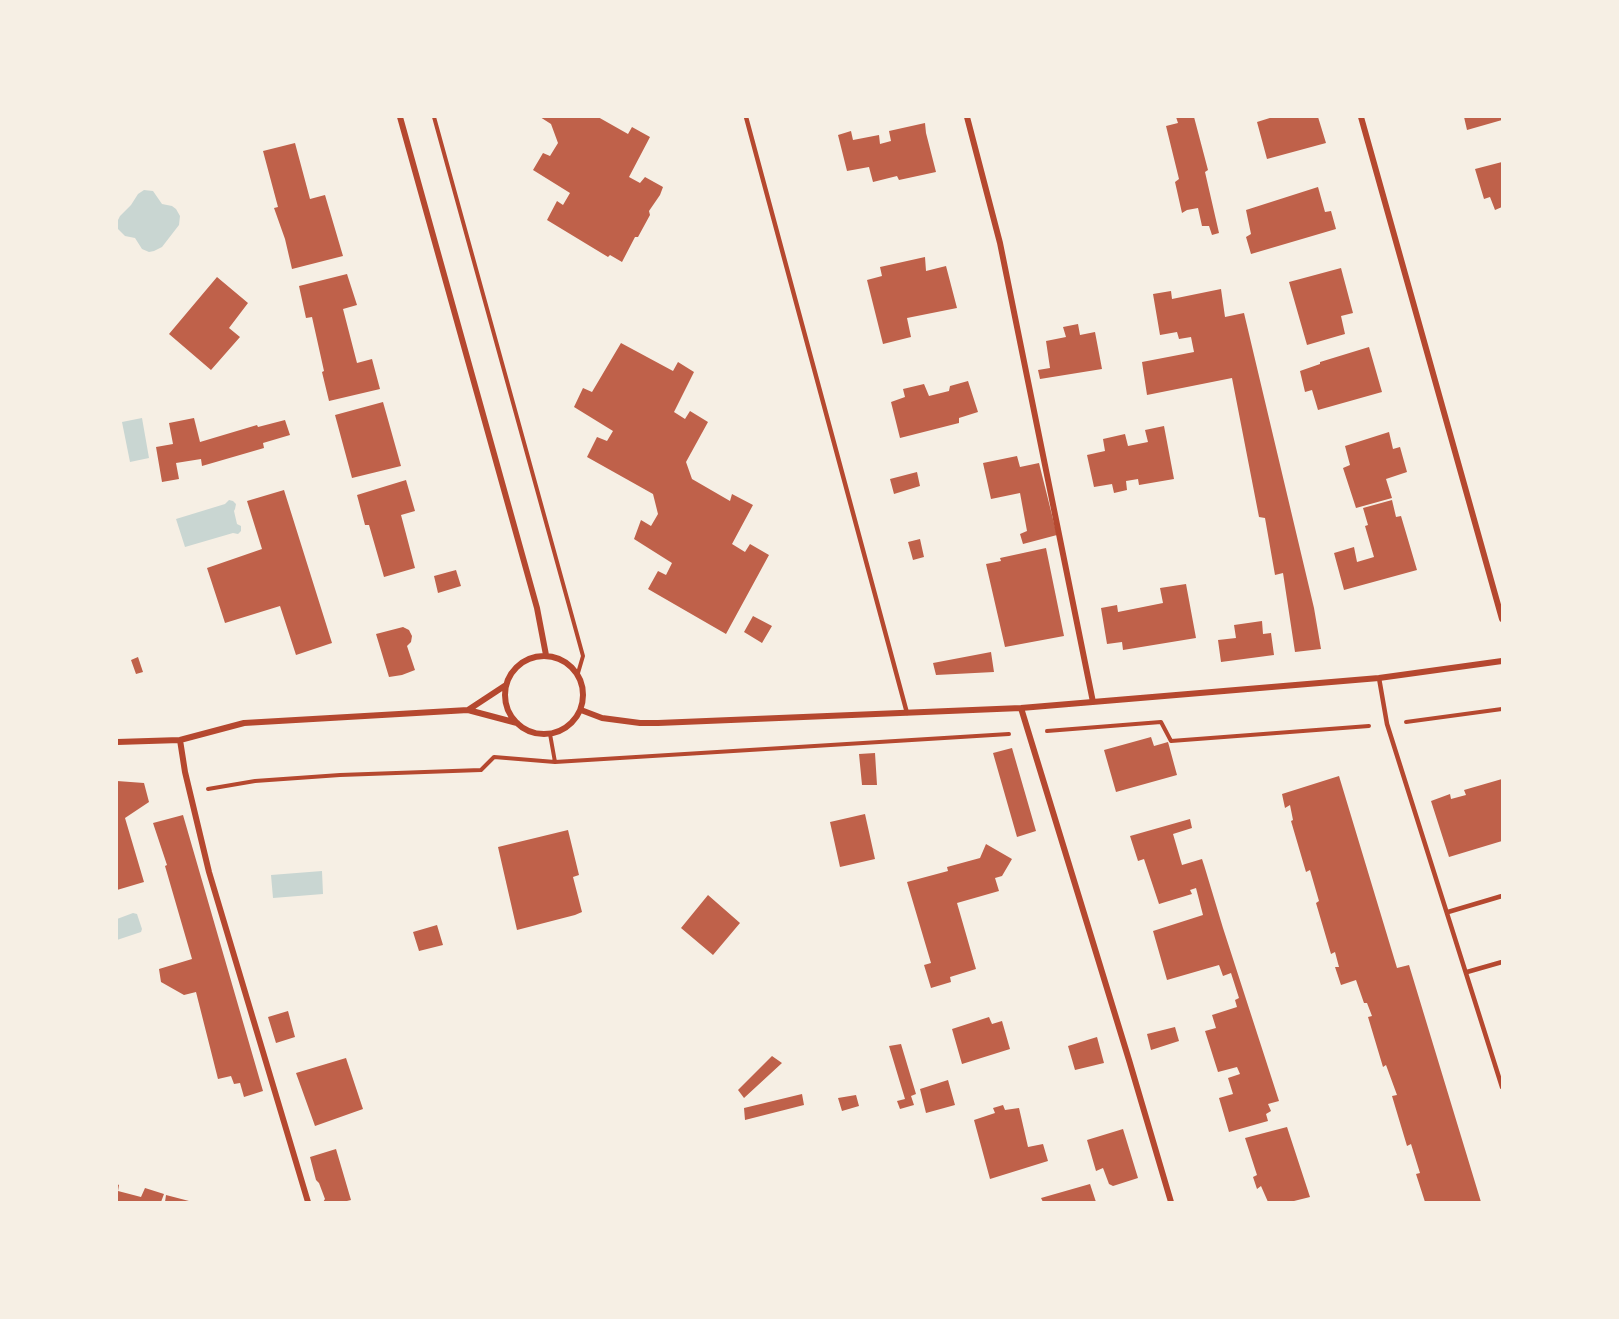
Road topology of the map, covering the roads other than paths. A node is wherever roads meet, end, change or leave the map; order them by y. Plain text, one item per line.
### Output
1 (399, 117) edge
2 (746, 117) edge
3 (967, 117) edge
4 (1361, 117) edge
5 (1502, 619) edge
6 (546, 654) junction
7 (1502, 661) edge
8 (1379, 678) junction
9 (506, 685) junction
10 (1093, 702) junction
11 (1021, 708) junction
12 (468, 710) junction
13 (581, 710) junction
14 (907, 713) junction
15 (517, 723) junction
16 (180, 740) junction
17 (117, 742) edge
18 (1502, 896) edge
19 (1448, 912) junction
20 (1502, 962) edge
21 (1467, 972) junction
22 (1502, 1087) edge
23 (308, 1202) edge
24 (1171, 1202) edge

1 - 6 street
2 - 14 lane
3 - 10 street
4 - 5 street
6 - 9 street
6 - 13 street
7 - 8 street
8 - 10 street
8 - 19 lane
9 - 12 street
9 - 15 street
10 - 11 street
11 - 14 street
11 - 24 street
12 - 15 street
12 - 16 street
13 - 14 street
13 - 15 street
16 - 17 street
16 - 23 street
18 - 19 lane
19 - 21 lane
20 - 21 lane
21 - 22 lane

